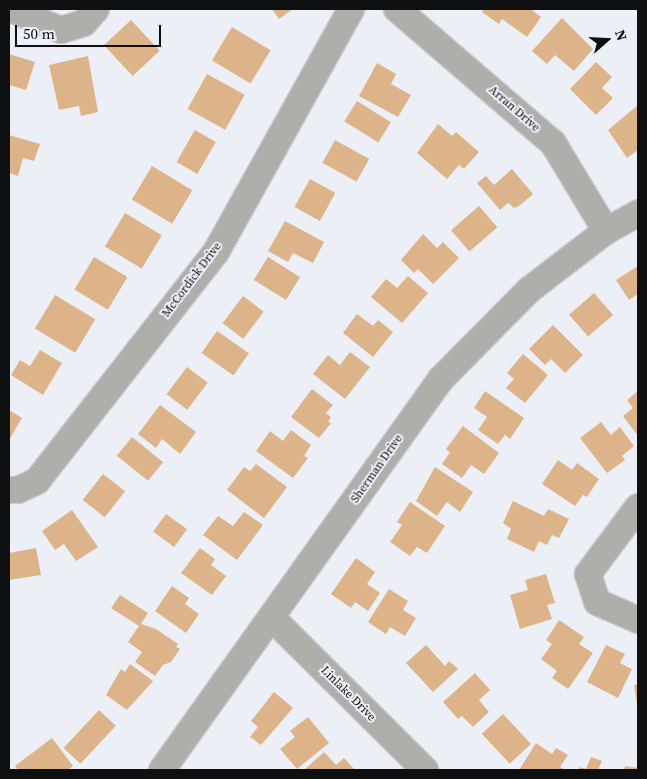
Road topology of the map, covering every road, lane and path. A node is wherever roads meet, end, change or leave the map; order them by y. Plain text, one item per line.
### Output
1 (11, 9) edge
2 (96, 9) edge
3 (351, 9) edge
4 (397, 9) edge
5 (638, 213) edge
6 (606, 231) junction
7 (9, 490) edge
8 (638, 507) edge
9 (629, 534) edge
10 (272, 618) junction
11 (638, 620) edge
12 (162, 770) edge
13 (425, 770) edge

1 - 2 street
3 - 7 street, McCordick Drive
4 - 6 street, Arran Drive
5 - 6 street, Sherman Drive
6 - 10 street, Sherman Drive
8 - 9 street
9 - 11 street
10 - 12 street, Sherman Drive
10 - 13 street, Linlake Drive

